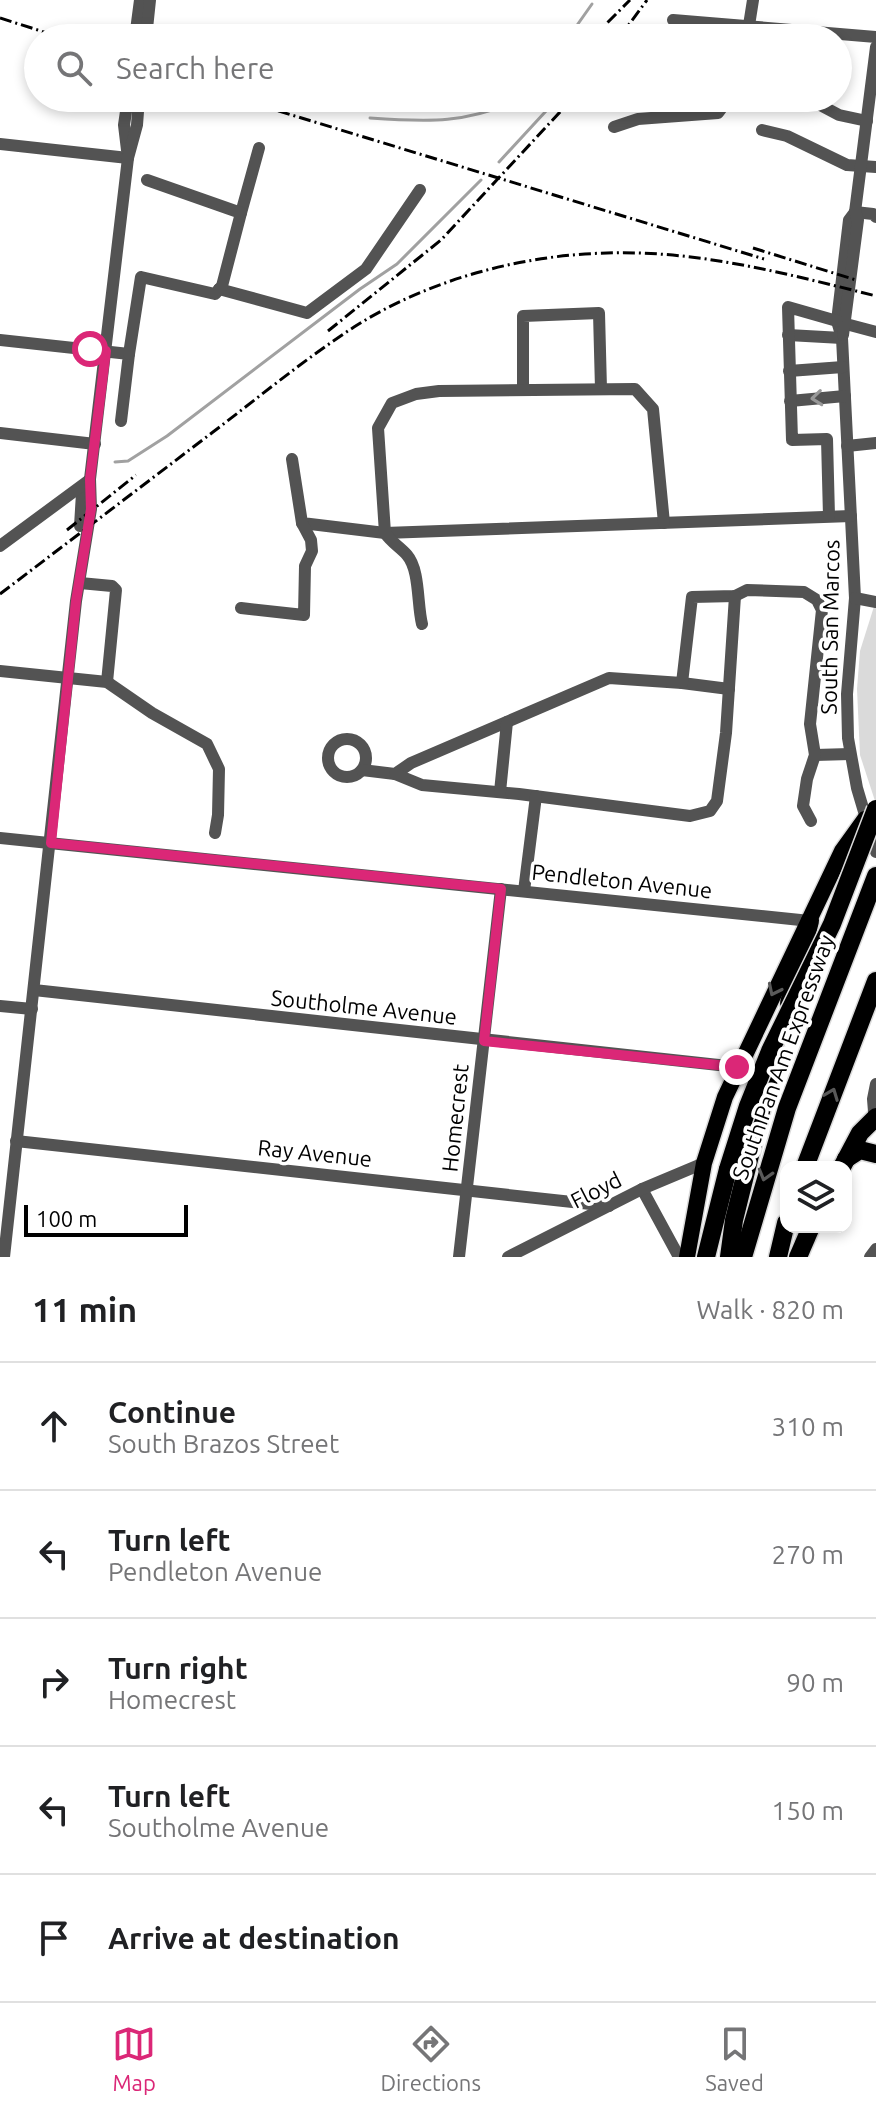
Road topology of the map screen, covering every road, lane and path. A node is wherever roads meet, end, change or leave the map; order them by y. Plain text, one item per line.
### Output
1 (140, 0) edge
2 (150, 0) edge
3 (753, 0) edge
4 (673, 20) dead end
5 (705, 23) joint
6 (137, 24) edge
7 (147, 24) edge
8 (710, 24) edge
9 (749, 24) edge
10 (852, 36) edge
11 (876, 37) edge
12 (876, 47) edge
13 (126, 112) edge
14 (138, 112) edge
15 (719, 112) edge
16 (833, 112) edge
17 (867, 121) junction
18 (614, 127) dead end
19 (762, 130) dead end
20 (259, 148) dead end
21 (0, 149) edge
22 (128, 158) junction
23 (861, 165) junction
24 (876, 167) edge
25 (147, 180) dead end
26 (420, 190) dead end
27 (855, 212) junction
28 (241, 213) junction
29 (876, 217) edge
30 (128, 272) junction
31 (219, 289) junction
32 (841, 322) junction
33 (876, 332) edge
34 (788, 335) junction
35 (842, 338) junction
36 (0, 340) edge
37 (106, 351) junction
38 (129, 354) junction
39 (843, 367) junction
40 (789, 371) junction
41 (601, 389) junction
42 (523, 390) junction
43 (845, 396) junction
44 (790, 401) junction
45 (121, 421) dead end
46 (0, 433) edge
47 (876, 443) edge
48 (95, 444) junction
49 (847, 446) junction
50 (292, 459) dead end
51 (90, 479) junction
52 (829, 516) junction
53 (851, 516) junction
54 (302, 523) junction
55 (664, 523) junction
56 (385, 533) junction
57 (3, 541) edge
58 (80, 583) junction
59 (735, 596) junction
60 (855, 598) junction
61 (76, 601) junction
62 (873, 601) edge
63 (241, 608) dead end
64 (422, 624) dead end
65 (0, 671) edge
66 (69, 677) junction
67 (107, 682) junction
68 (682, 683) junction
69 (729, 689) junction
70 (507, 722) junction
71 (850, 754) junction
72 (815, 755) junction
73 (362, 770) dead end
74 (395, 774) junction
75 (500, 792) junction
76 (536, 796) junction
77 (871, 814) edge
78 (811, 821) dead end
79 (215, 833) dead end
80 (0, 838) edge
81 (51, 843) junction
82 (876, 852) edge
83 (876, 876) edge
84 (501, 889) junction
85 (524, 891) junction
86 (810, 921) junction
87 (876, 981) edge
88 (34, 990) junction
89 (0, 1006) edge
90 (32, 1009) junction
91 (484, 1041) junction
92 (737, 1067) junction
93 (876, 1084) edge
94 (875, 1121) edge
95 (16, 1141) junction
96 (876, 1154) edge
97 (807, 1161) edge
98 (845, 1161) edge
99 (846, 1161) edge
100 (704, 1163) junction
101 (6, 1173) edge
102 (467, 1189) junction
103 (642, 1189) junction
104 (609, 1206) junction
105 (784, 1233) edge
106 (808, 1233) edge
107 (876, 1249) edge
108 (4, 1257) edge
109 (459, 1257) edge
110 (508, 1257) edge
111 (679, 1257) edge
112 (687, 1257) edge
113 (706, 1257) edge
114 (729, 1257) edge
115 (743, 1257) edge
116 (778, 1257) edge
117 (798, 1257) edge
118 (870, 1257) edge

1 - 6 street
2 - 7 street
3 - 9 street
4 - 5 street
5 - 8 street
10 - 11 street
12 - 17 street, South San Marcos
13 - 22 street
14 - 22 street
15 - 18 street
16 - 17 street
17 - 23 street, South San Marcos
19 - 23 street
20 - 28 street
21 - 22 street
22 - 30 street
23 - 24 street
23 - 27 street, South San Marcos
25 - 28 street
26 - 31 street
27 - 29 street
27 - 32 street, South San Marcos
28 - 31 street
30 - 31 street
30 - 37 street
30 - 38 street
32 - 33 street
32 - 34 street
32 - 35 street, South San Marcos
34 - 35 street
34 - 40 street
35 - 39 street, South San Marcos
36 - 37 street
37 - 38 street
37 - 48 street
38 - 45 street
39 - 40 street
39 - 43 street, South San Marcos
40 - 44 street
41 - 42 street
41 - 42 street
41 - 55 street
42 - 56 street
43 -> 44 street
43 - 49 street, South San Marcos
44 - 52 street
46 - 48 street
47 - 49 street
48 - 51 street
49 - 53 street, South San Marcos
50 - 54 street
51 - 57 street
51 - 58 street
51 - 61 street
52 - 53 street
52 - 55 street
53 - 60 street, South San Marcos
54 - 56 street
54 - 63 street
55 - 56 street
56 - 64 street
58 - 61 street
58 - 67 street
59 - 68 street
59 - 69 street
59 - 72 street
60 - 62 street
60 - 71 street, South San Marcos
61 - 66 street
65 - 66 street
66 - 67 street
66 - 81 street
67 - 79 street
68 - 69 street
68 - 70 street
69 - 76 street
70 - 74 street
70 - 75 street
71 - 72 street
71 - 77 street, South San Marcos
72 - 78 street
73 - 74 street
74 - 75 street
75 - 76 street
76 - 85 street
77 - 82 street, South San Marcos
77 - 86 main road
77 - 113 highway, bridge
80 - 81 street, Pendleton Avenue
81 - 84 street, Pendleton Avenue
81 - 88 street
83 -> 115 highway, South Pan Am Expressway
84 - 85 street, Pendleton Avenue
84 - 91 street, Homecrest
85 - 86 street, Pendleton Avenue
86 -> 92 main road
86 - 114 highway
97 -> 87 highway
88 - 90 street
88 - 91 street, Southolme Avenue
89 - 90 street
90 - 95 street
91 - 92 street, Southolme Avenue
91 - 102 street, Homecrest
92 - 100 main road
93 - 94 street
94 - 98 highway
95 - 101 street
95 - 102 street, Ray Avenue
96 - 99 highway
100 - 103 street, Floyd
100 - 112 main road
101 - 108 street
102 - 104 street, Ray Avenue
102 - 109 street, Homecrest
103 - 104 street, Floyd
103 - 111 street
104 - 110 street, Floyd
105 - 116 highway
106 - 117 highway
107 - 118 street

